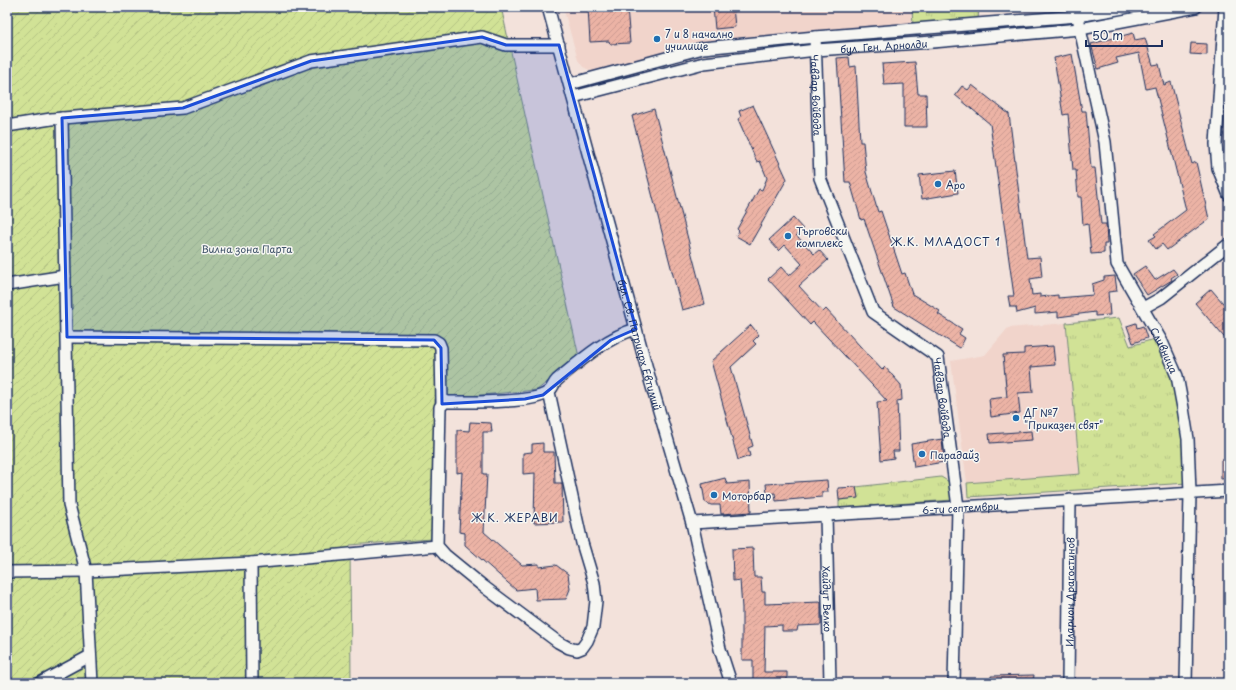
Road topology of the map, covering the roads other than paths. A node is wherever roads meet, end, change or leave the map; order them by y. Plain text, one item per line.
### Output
1 (548, 7) edge
2 (1129, 7) edge
3 (1196, 7) edge
4 (1225, 7) edge
5 (1077, 11) edge
6 (1080, 29) junction
7 (815, 37) junction
8 (558, 45) junction
9 (816, 50) junction
10 (570, 84) junction
11 (573, 97) junction
12 (62, 118) junction
13 (7, 126) edge
14 (1229, 195) edge
15 (1229, 244) edge
16 (65, 276) junction
17 (7, 285) edge
18 (1143, 308) junction
19 (636, 329) junction
20 (67, 338) junction
21 (549, 392) junction
22 (442, 404) junction
23 (1229, 491) edge
24 (1190, 493) junction
25 (1070, 500) junction
26 (958, 506) junction
27 (826, 515) junction
28 (692, 523) junction
29 (437, 546) junction
30 (251, 563) junction
31 (86, 571) junction
32 (7, 572) edge
33 (90, 656) junction
34 (40, 683) edge
35 (92, 683) edge
36 (252, 683) edge
37 (731, 683) edge
38 (830, 683) edge
39 (954, 683) edge
40 (1068, 683) edge
41 (1186, 683) edge

1 - 8 street, бул. Св. Патриарх Евтимий
2 - 5 street, бул. Ген. Арнолди
3 - 6 street, бул. Ген. Арнолди
4 - 14 street
5 - 6 street, Сливница
5 - 7 street, бул. Ген. Арнолди
6 - 9 street, бул. Ген. Арнолди
6 - 18 street, Сливница
7 - 9 street, Чавдар войвода
7 - 10 street, бул. Ген. Арнолди
8 - 10 street, бул. Св. Патриарх Евтимий
8 - 12 street
9 - 11 street, бул. Ген. Арнолди
9 - 26 street, Чавдар войвода
10 - 11 street, бул. Св. Патриарх Евтимий
11 - 19 street, бул. Св. Патриарх Евтимий
12 - 13 street
12 - 16 street
15 - 18 street
16 - 17 street
16 - 20 street
18 - 24 street, Сливница
19 - 21 street
19 - 28 street, бул. Св. Патриарх Евтимий
20 - 22 street
20 - 31 street
21 - 22 street
21 - 29 street
22 - 29 street
23 - 24 street, 6-ти септември
24 - 25 street, 6-ти септември
24 - 41 street, Сливница
25 - 26 street, 6-ти септември
25 - 40 street, Иларион Драгостинов
26 - 27 street, 6-ти септември
26 - 39 street, Чавдар войвода
27 - 28 street, 6-ти септември
27 - 38 street, Хайдут Велко
28 - 37 street, бул. Св. Патриарх Евтимий
29 - 30 street
30 - 31 street
30 - 36 street
31 - 32 street
31 - 33 street
33 - 34 street
33 - 35 street

